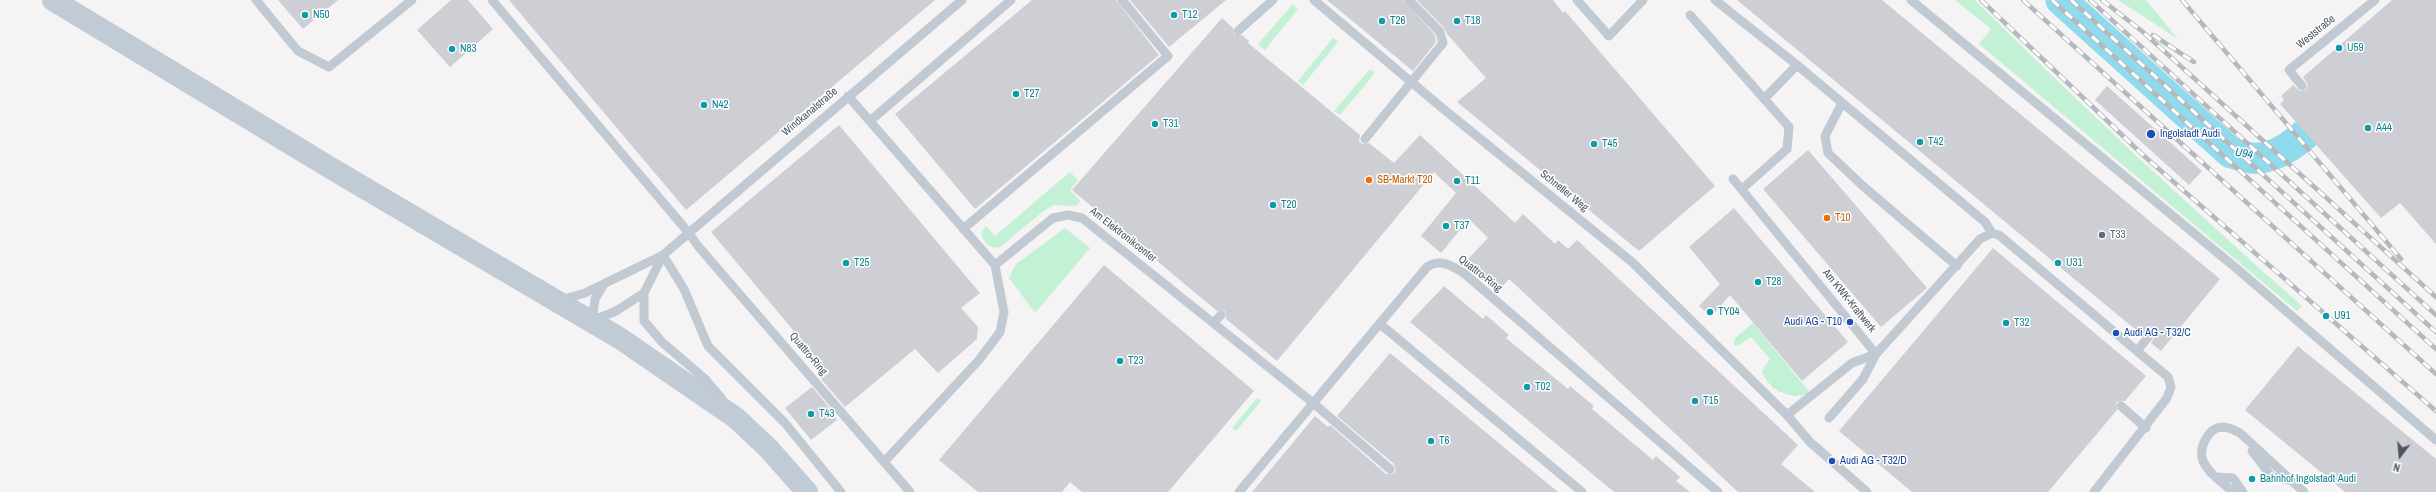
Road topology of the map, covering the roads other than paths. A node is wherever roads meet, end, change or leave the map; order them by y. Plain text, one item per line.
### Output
1 (53, 0) edge
2 (256, 0) edge
3 (412, 0) edge
4 (492, 0) edge
5 (962, 0) edge
6 (1011, 0) edge
7 (1122, 0) edge
8 (1273, 0) edge
9 (1314, 0) edge
10 (1409, 0) edge
11 (1577, 0) edge
12 (1643, 0) edge
13 (1715, 0) edge
14 (1911, 0) edge
15 (2375, 0) edge
16 (1690, 14) dead end
17 (1238, 31) dead end
18 (1797, 65) junction
19 (1411, 82) junction
20 (2302, 86) dead end
21 (848, 96) junction
22 (1765, 98) junction
23 (1842, 103) junction
24 (870, 121) junction
25 (1365, 139) dead end
26 (1733, 179) dead end
27 (1742, 189) junction
28 (964, 229) junction
29 (688, 232) junction
30 (1992, 233) junction
31 (662, 254) junction
32 (995, 265) junction
33 (1957, 266) junction
34 (604, 283) junction
35 (644, 294) junction
36 (558, 301) junction
37 (1221, 314) dead end
38 (592, 321) junction
39 (1214, 322) junction
40 (1380, 324) junction
41 (2153, 331) dead end
42 (2137, 351) junction
43 (1876, 354) junction
44 (1312, 402) junction
45 (2121, 406) dead end
46 (1787, 415) junction
47 (736, 418) junction
48 (1829, 418) dead end
49 (2146, 428) junction
50 (2436, 440) edge
51 (884, 462) junction
52 (1390, 469) dead end
53 (2216, 477) junction
54 (2289, 479) junction
55 (807, 492) edge
56 (841, 492) edge
57 (910, 492) edge
58 (1239, 492) edge
59 (1582, 492) edge
60 (1718, 492) edge
61 (1867, 492) edge
62 (2094, 492) edge
63 (2233, 492) edge
64 (2243, 492) edge
65 (2300, 492) edge
66 (2304, 492) edge

1 - 36 main road
2 - 3 lane
4 - 29 lane, Quattro-Ring
5 - 21 lane, Windkanalstraße
6 - 24 lane
7 - 28 lane
8 - 17 lane
9 - 19 lane, Schneller Weg
10 - 19 lane
11 - 12 lane
13 - 18 lane
14 - 50 lane
15 - 20 lane, Weststraße
16 - 22 lane
18 - 22 lane
18 - 23 lane
19 - 25 lane
19 - 46 lane, Schneller Weg
21 - 24 lane
21 - 29 lane, Windkanalstraße
22 - 27 lane
23 - 30 lane
23 - 33 lane
24 - 28 lane
26 - 27 lane, Am KWK-Kraftwerk
27 - 43 lane, Am KWK-Kraftwerk
28 - 32 lane
29 - 31 lane, Windkanalstraße
29 - 51 lane, Quattro-Ring
30 - 33 lane
30 - 42 lane
31 - 34 lane, Windkanalstraße
31 - 35 lane
31 - 56 lane
32 - 39 lane, Am Elektronikcenter
32 - 51 lane
33 - 43 lane
34 - 36 lane, Windkanalstraße
34 - 38 lane
35 - 38 lane
35 - 47 lane
36 - 38 main road
37 - 39 lane
38 - 47 main road
39 - 44 lane, Am Elektronikcenter
40 - 44 lane, Quattro-Ring
40 - 59 lane
40 - 60 lane, Quattro-Ring
41 - 42 lane
42 - 49 lane
43 - 46 lane
43 - 48 lane
44 - 52 lane, Am Elektronikcenter
44 - 58 lane, Quattro-Ring
45 - 49 lane
46 - 61 lane, Schneller Weg
47 - 55 main road
49 - 62 lane
51 - 57 lane, Quattro-Ring
53 - 54 lane
53 - 63 lane
53 - 64 lane
54 - 65 lane
54 - 66 lane

